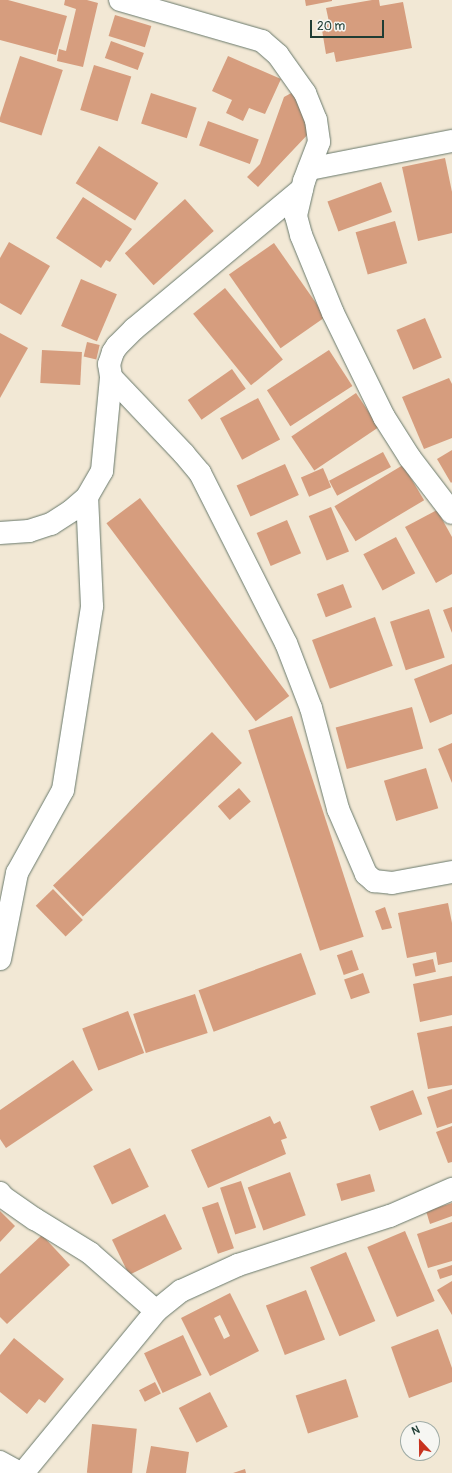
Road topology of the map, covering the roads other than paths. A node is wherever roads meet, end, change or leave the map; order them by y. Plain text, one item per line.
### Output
1 (120, 0) edge
2 (452, 141) edge
3 (305, 179) junction
4 (111, 377) junction
5 (87, 497) junction
6 (452, 513) edge
7 (0, 533) edge
8 (452, 872) edge
9 (0, 959) edge
10 (452, 1189) edge
11 (0, 1193) edge
12 (156, 1311) junction
13 (0, 1462) edge
14 (20, 1473) edge
15 (23, 1473) edge

1 - 3 street
2 - 3 street
3 - 4 street
3 - 6 street
4 - 5 street
4 - 8 street
5 - 7 street
5 - 9 street
10 - 12 street
11 - 12 street
12 - 15 street
13 - 14 street

